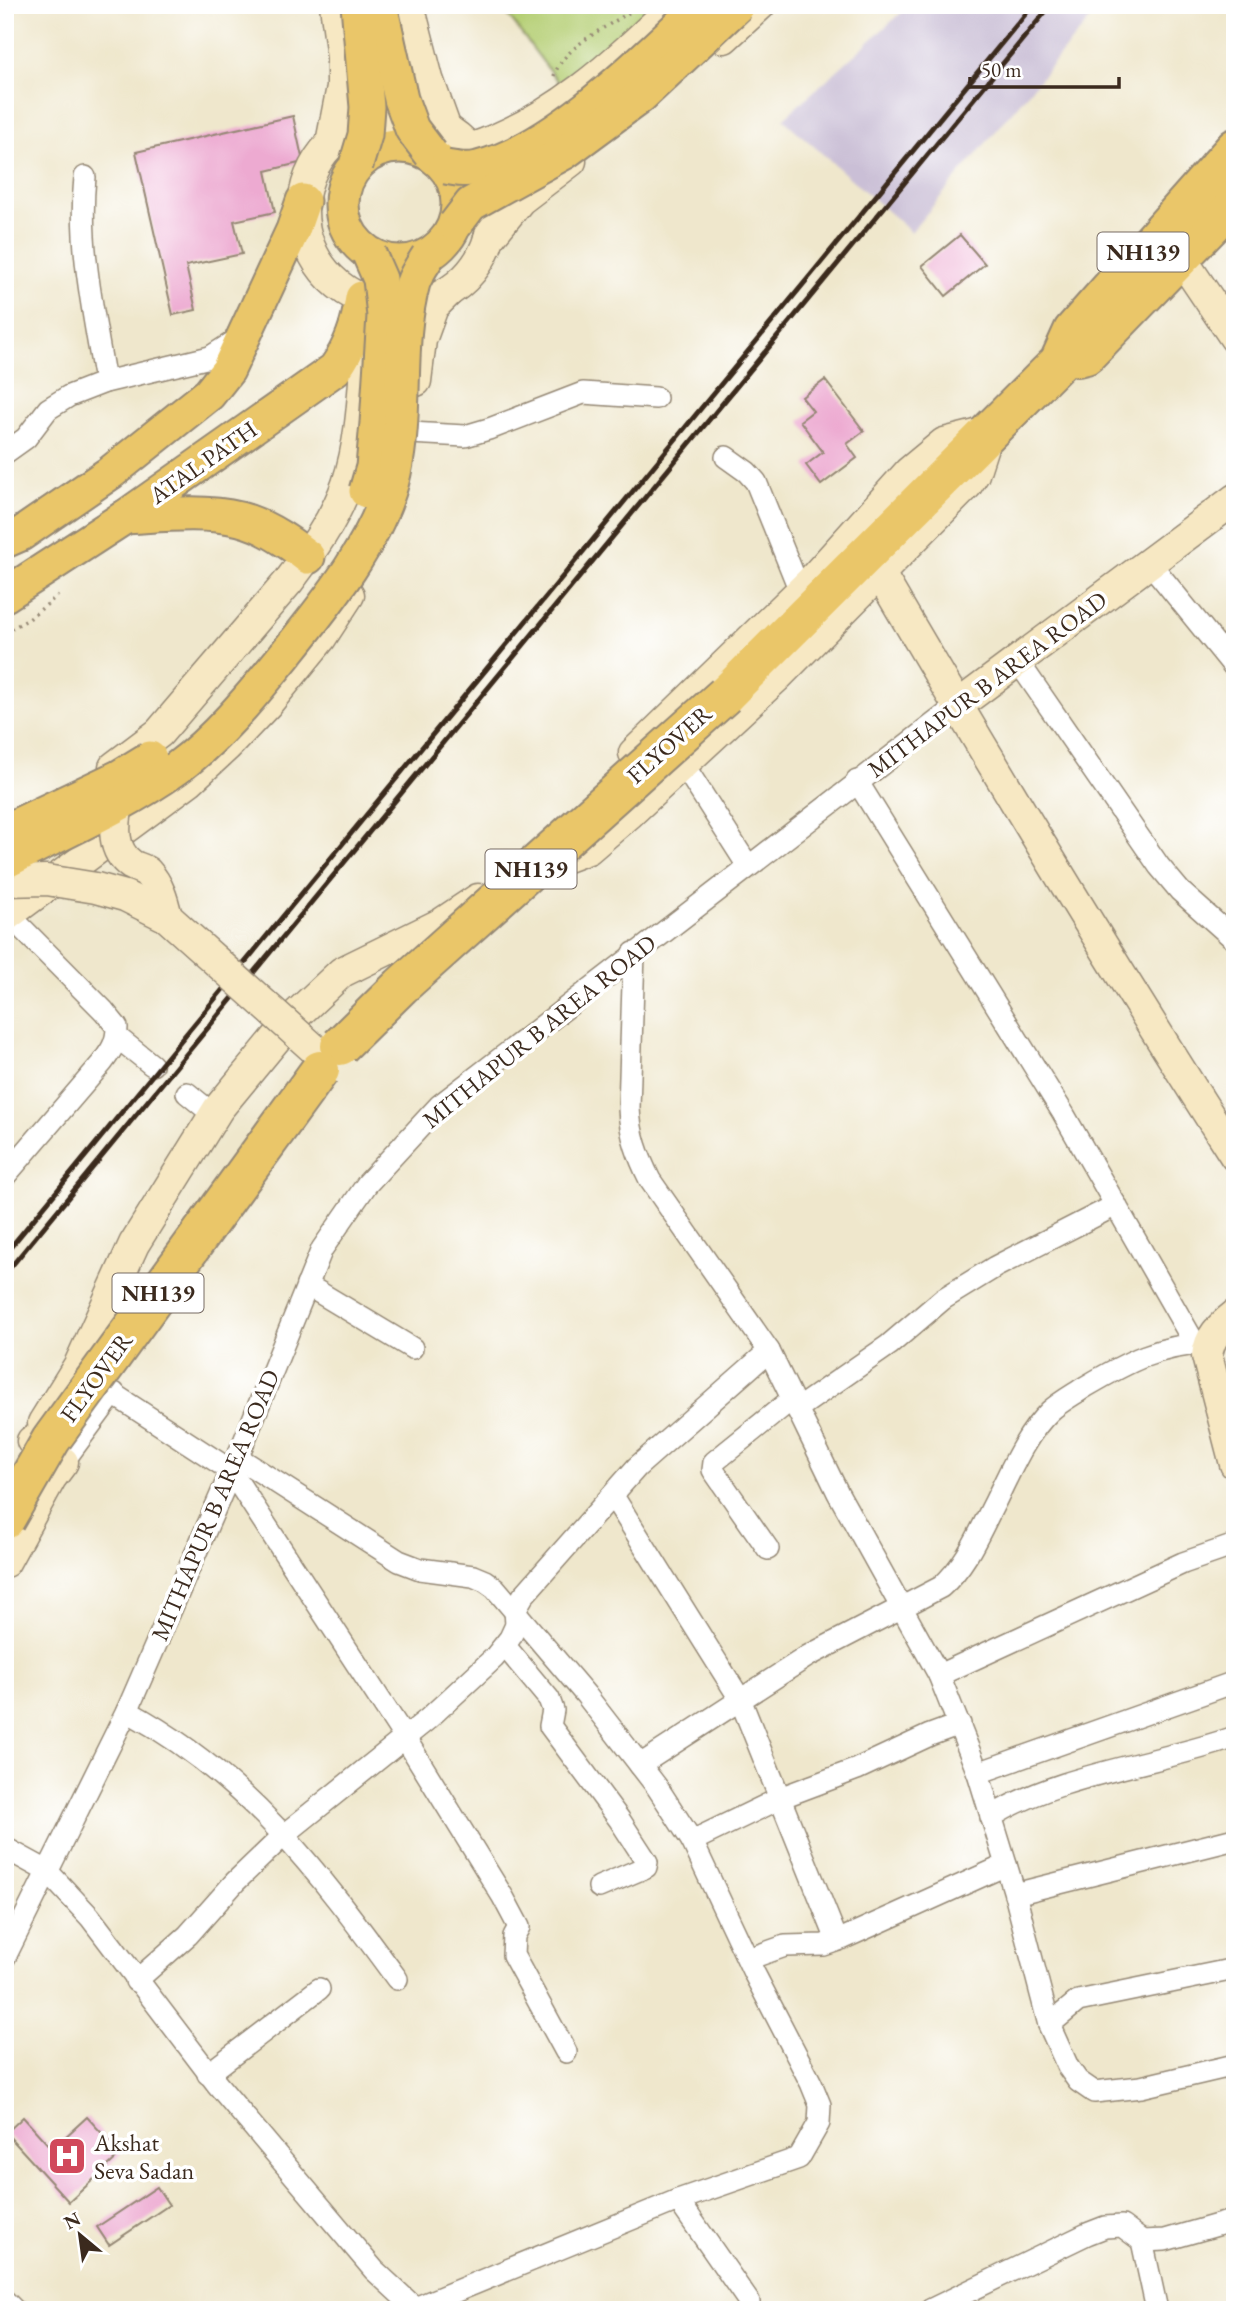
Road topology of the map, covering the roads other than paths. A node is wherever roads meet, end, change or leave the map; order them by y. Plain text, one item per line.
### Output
1 (335, 5) edge
2 (358, 5) edge
3 (380, 5) edge
4 (409, 5) edge
5 (676, 5) edge
6 (701, 5) edge
7 (738, 5) edge
8 (760, 5) edge
9 (320, 147) junction
10 (1235, 148) edge
11 (448, 150) junction
12 (356, 165) junction
13 (85, 177) dead end
14 (297, 192) junction
15 (1235, 201) edge
16 (455, 225) junction
17 (489, 239) junction
18 (1171, 244) junction
19 (369, 254) junction
20 (428, 256) junction
21 (449, 292) junction
22 (366, 300) junction
23 (246, 333) junction
24 (1235, 338) edge
25 (105, 382) junction
26 (656, 398) dead end
27 (988, 432) junction
28 (410, 433) junction
29 (5, 453) edge
30 (726, 457) dead end
31 (1235, 499) edge
32 (125, 517) junction
33 (5, 541) edge
34 (307, 557) junction
35 (1149, 562) junction
36 (878, 572) junction
37 (800, 591) junction
38 (5, 595) edge
39 (249, 629) junction
40 (1017, 660) junction
41 (296, 668) junction
42 (1235, 668) edge
43 (957, 706) junction
44 (684, 764) junction
45 (857, 781) junction
46 (118, 804) junction
47 (5, 822) edge
48 (5, 831) edge
49 (5, 862) edge
50 (748, 866) junction
51 (5, 881) edge
52 (498, 885) junction
53 (7, 917) edge
54 (167, 917) junction
55 (1232, 933) edge
56 (634, 953) junction
57 (117, 1037) junction
58 (325, 1055) junction
59 (152, 1065) dead end
60 (187, 1093) dead end
61 (214, 1115) junction
62 (1235, 1156) edge
63 (5, 1176) edge
64 (1116, 1205) junction
65 (307, 1285) junction
66 (1235, 1315) edge
67 (1202, 1343) junction
68 (412, 1349) dead end
69 (769, 1351) junction
70 (76, 1371) junction
71 (114, 1393) junction
72 (794, 1404) junction
73 (32, 1441) junction
74 (63, 1462) junction
75 (233, 1464) junction
76 (1235, 1464) edge
77 (5, 1486) edge
78 (613, 1496) junction
79 (5, 1520) edge
80 (1235, 1545) edge
81 (768, 1549) dead end
82 (5, 1562) edge
83 (901, 1605) junction
84 (516, 1610) junction
85 (505, 1646) junction
86 (939, 1675) junction
87 (1235, 1682) edge
88 (740, 1699) junction
89 (127, 1711) junction
90 (960, 1724) junction
91 (1235, 1737) edge
92 (405, 1738) junction
93 (640, 1765) junction
94 (978, 1773) junction
95 (779, 1799) junction
96 (990, 1817) junction
97 (285, 1834) junction
98 (1235, 1839) edge
99 (692, 1841) junction
100 (5, 1848) edge
101 (1006, 1865) junction
102 (47, 1871) junction
103 (599, 1887) dead end
104 (1015, 1894) junction
105 (837, 1940) junction
106 (5, 1957) edge
107 (748, 1959) junction
108 (1235, 1969) edge
109 (397, 1979) dead end
110 (136, 1980) junction
111 (319, 1989) dead end
112 (1049, 2025) junction
113 (566, 2052) dead end
114 (1235, 2065) edge
115 (208, 2074) junction
116 (678, 2200) junction
117 (1235, 2220) edge
118 (1142, 2241) junction
119 (5, 2301) edge
120 (414, 2309) edge
121 (14, 2310) edge
122 (749, 2310) edge
123 (930, 2310) edge
124 (1157, 2310) edge

1 - 9 street
2 - 12 main road, bridge
3 - 11 main road, bridge
4 - 11 street
5 - 11 street
6 - 11 main road, bridge
7 - 16 main road, bridge
8 - 17 street
9 - 11 street
9 - 14 street
10 - 18 highway, NH139
11 - 12 main road, bridge
11 - 16 main road, bridge
11 - 17 street
12 - 19 main road
13 - 25 street
14 - 22 street
14 - 23 main road, ATAL PATH
15 - 18 highway, NH139
16 - 20 main road
17 - 21 street
18 - 24 street
18 - 27 highway, NH139
19 - 20 main road
19 - 48 main road, bridge
20 - 46 main road, bridge
21 - 22 street
21 - 28 street
22 - 32 main road, ATAL PATH
22 - 34 street
23 - 25 street
23 - 33 main road, ATAL PATH
25 - 29 street
26 - 28 street
27 - 36 street
27 - 37 street
27 - 58 highway, FLYOVER / NH139, bridge
28 - 41 street
30 - 37 street
31 - 35 street, MITHAPUR B AREA ROAD
32 - 34 main road
32 - 38 main road, ATAL PATH
34 - 39 street
35 - 40 street, MITHAPUR B AREA ROAD
35 - 42 street
36 - 43 street
36 - 44 street
37 - 52 street
39 - 41 street
39 - 47 street
40 - 43 street, MITHAPUR B AREA ROAD
40 - 55 street
41 - 53 street
43 - 45 street, MITHAPUR B AREA ROAD
43 - 62 street
44 - 50 street
44 - 52 street
45 - 50 street, MITHAPUR B AREA ROAD
45 - 64 street
46 - 49 main road, bridge
46 - 54 street, bridge
50 - 56 street, MITHAPUR B AREA ROAD
51 - 54 street, bridge
52 - 61 street
53 - 57 street
54 - 58 street, bridge
56 - 65 street, MITHAPUR B AREA ROAD
56 - 69 street
57 - 59 street
57 - 63 street
58 - 79 highway, FLYOVER / NH139, bridge
60 - 61 street
61 - 70 street
64 - 67 street
64 - 72 street
65 - 68 street
65 - 75 street, MITHAPUR B AREA ROAD
66 - 67 street
67 - 76 street
67 - 83 street
69 - 72 street
69 - 78 street
70 - 71 street
70 - 73 street
71 - 74 street
71 - 75 street
72 - 81 street
72 - 83 street
73 - 74 street
73 - 77 street
74 - 82 street
75 - 84 street
75 - 89 street, MITHAPUR B AREA ROAD
75 - 92 street
78 - 84 street
78 - 88 street
80 - 86 street
83 - 86 street
83 - 88 street
84 - 85 street
84 - 93 street
85 - 92 street
85 - 103 street
86 - 90 street
87 - 94 street
88 - 93 street
88 - 95 street
89 - 97 street
89 - 102 street, MITHAPUR B AREA ROAD
90 - 94 street
90 - 95 street
91 - 96 street
92 - 97 street
92 - 113 street
93 - 99 street
94 - 96 street
95 - 99 street
95 - 105 street
96 - 101 street
97 - 109 street
97 - 110 street
98 - 104 street
99 - 107 street
100 - 102 street
101 - 104 street
101 - 105 street
102 - 106 street, MITHAPUR B AREA ROAD
102 - 110 street
104 - 112 street
105 - 107 street
107 - 116 street
108 - 112 street
110 - 115 street
111 - 115 street
112 - 114 street
115 - 120 street
116 - 120 street
116 - 122 street
117 - 118 street
118 - 123 street
118 - 124 street
119 - 121 street

